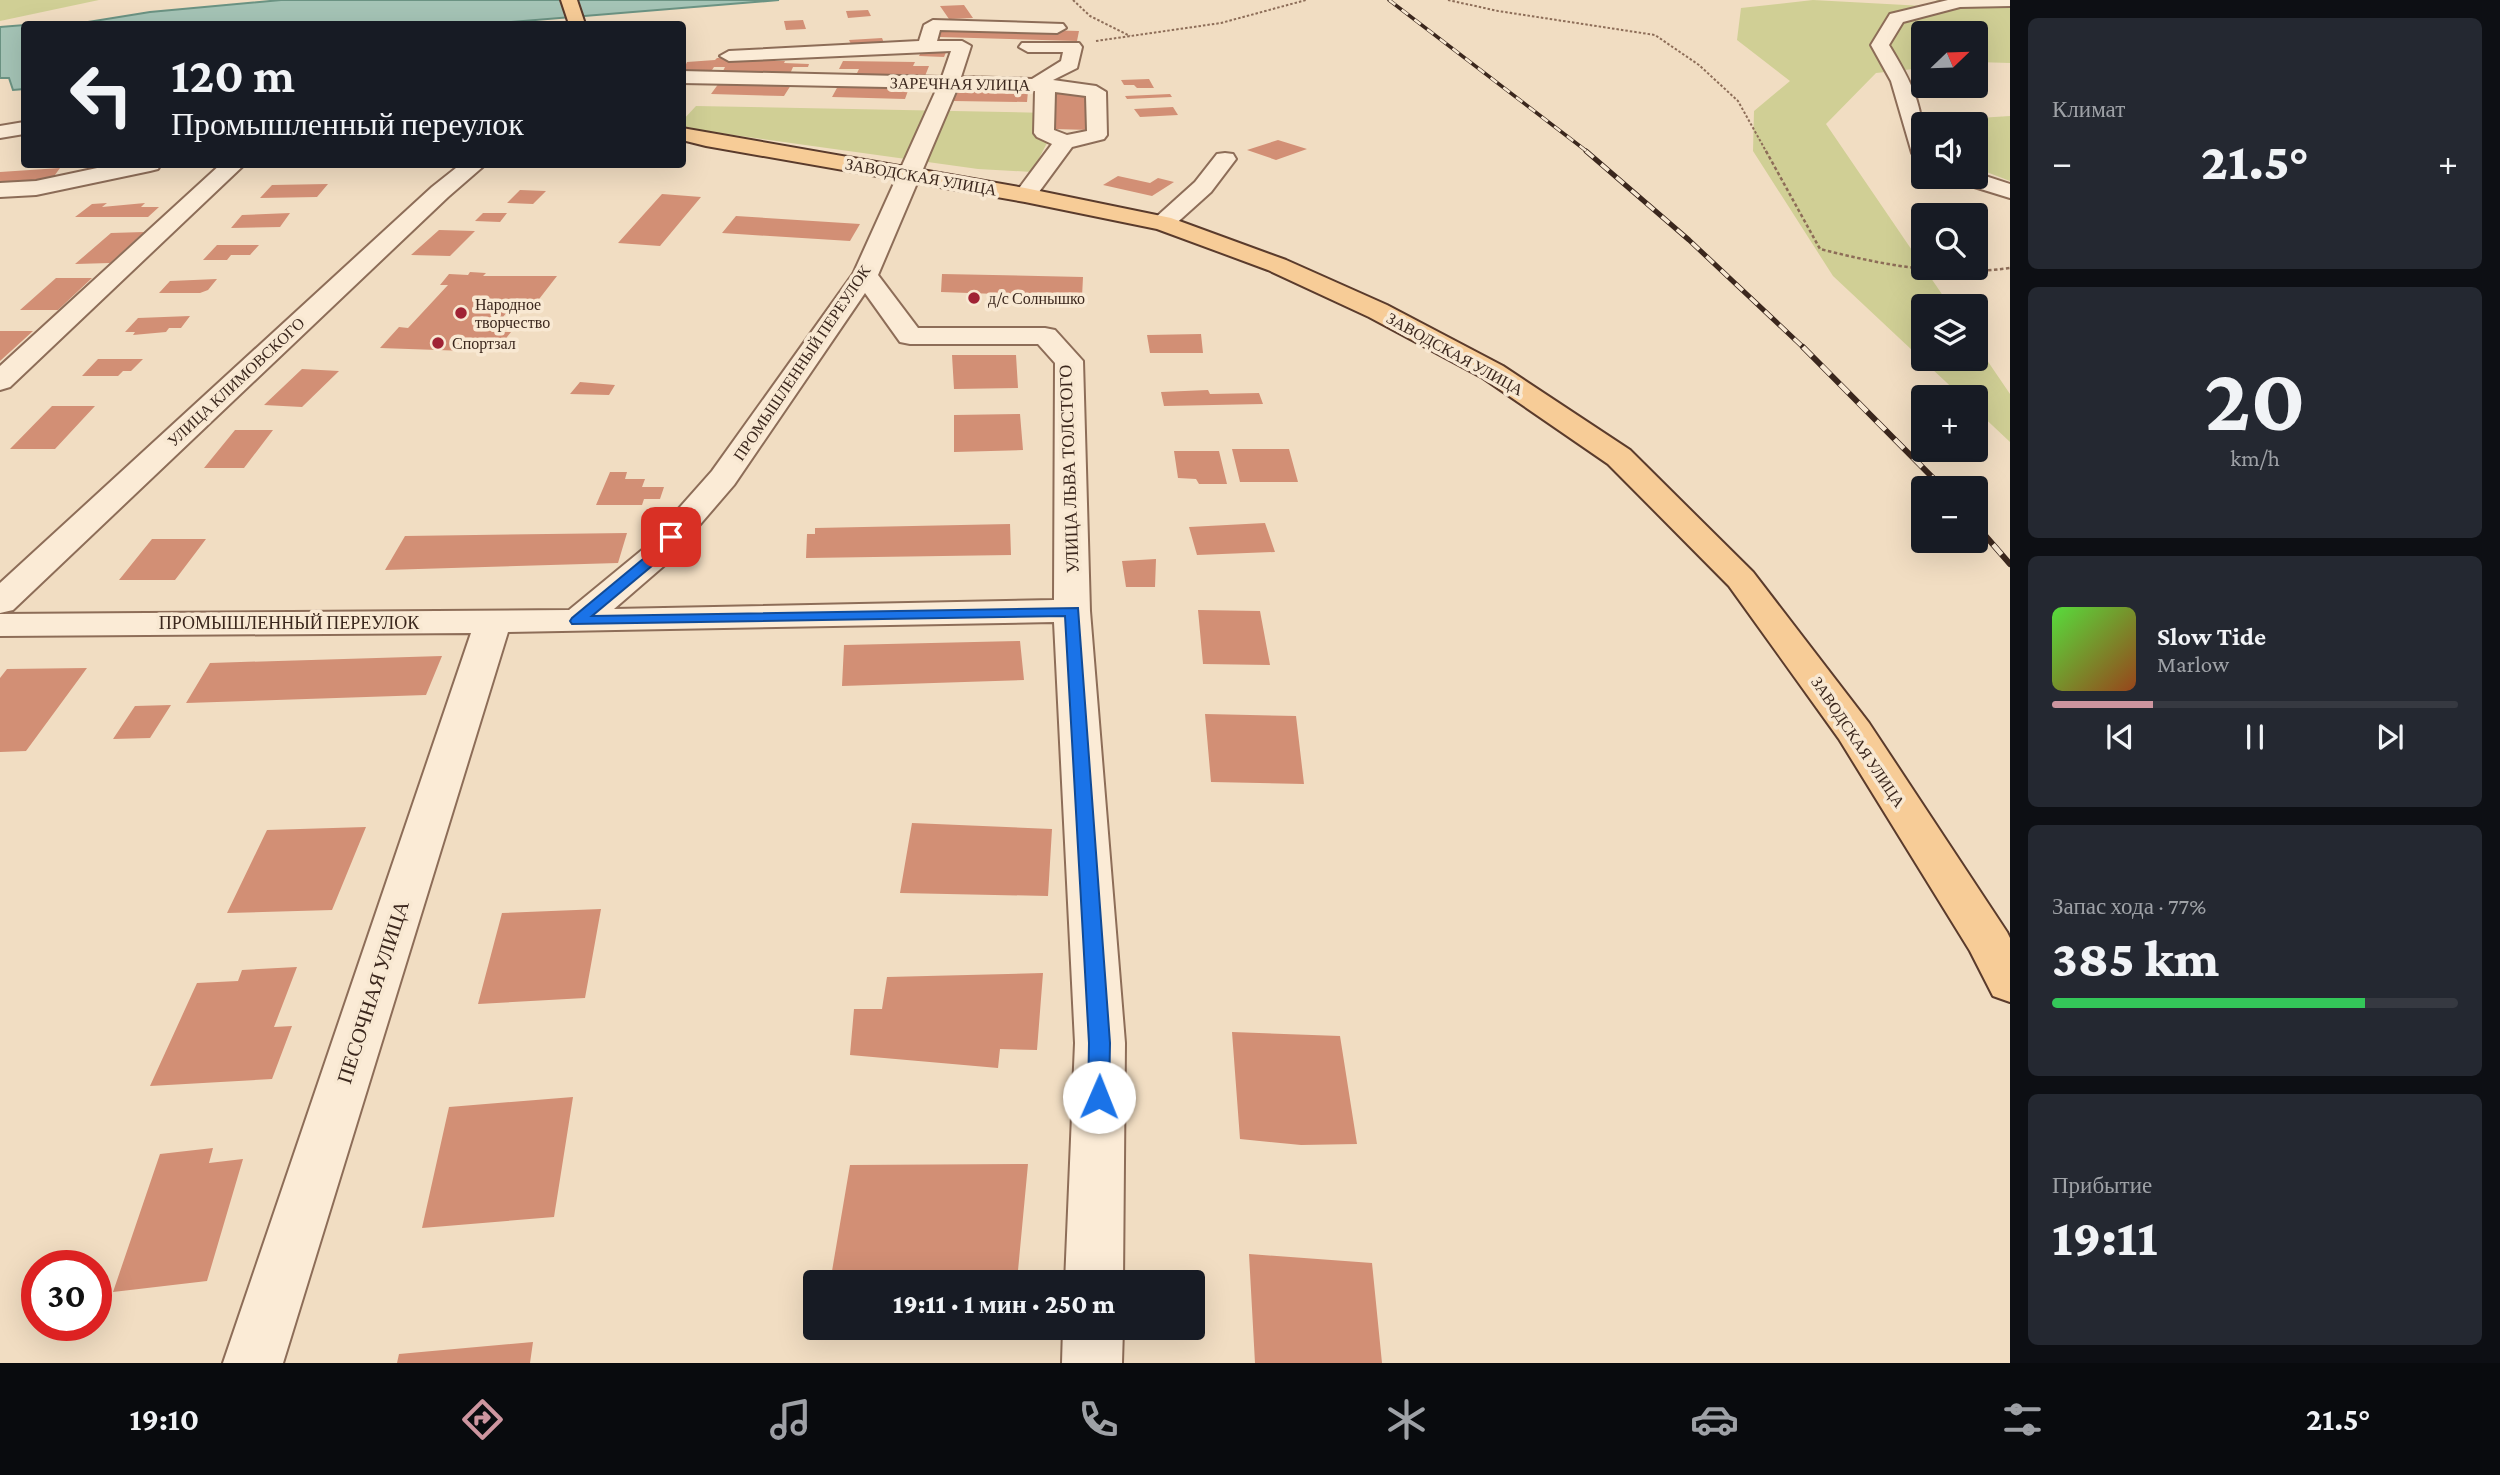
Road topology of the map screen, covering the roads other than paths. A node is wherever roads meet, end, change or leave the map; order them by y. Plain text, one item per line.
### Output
1 (569, 0) edge
2 (2010, 1) edge
3 (1027, 10) dead end
4 (576, 21) edge
5 (1073, 35) junction
6 (926, 46) junction
7 (1028, 47) dead end
8 (694, 60) edge
9 (686, 77) edge
10 (949, 84) junction
11 (1045, 85) junction
12 (1911, 115) edge
13 (21, 128) edge
14 (0, 132) edge
15 (686, 135) edge
16 (1065, 142) junction
17 (1225, 159) dead end
18 (126, 168) edge
19 (230, 168) edge
20 (470, 168) edge
21 (909, 174) junction
22 (1988, 184) edge
23 (36, 188) junction
24 (0, 190) edge
25 (2010, 191) edge
26 (1025, 195) junction
27 (0, 206) edge
28 (1163, 223) junction
29 (865, 275) junction
30 (0, 381) edge
31 (0, 602) edge
32 (1072, 611) junction
33 (492, 621) junction
34 (578, 621) junction
35 (0, 625) edge
36 (2010, 982) edge
37 (1094, 1270) edge
38 (1093, 1340) edge
39 (253, 1363) edge
40 (1092, 1363) edge

1 - 4 main road
2 - 12 street
3 - 5 street
5 - 6 street
5 - 7 street
5 - 11 street
6 - 8 street
6 - 10 street, ПРОМЫШЛЕННЫЙ ПЕРЕУЛОК
9 - 10 street, ЗАРЕЧНАЯ УЛИЦА
10 - 11 street, ЗАРЕЧНАЯ УЛИЦА
10 - 21 street, ПРОМЫШЛЕННЫЙ ПЕРЕУЛОК
11 - 16 street
11 - 16 street, ЗАРЕЧНАЯ УЛИЦА
13 - 14 street
15 - 21 main road, ЗАВОДСКАЯ УЛИЦА
16 - 26 street
17 - 28 street
18 - 23 street
19 - 30 street
20 - 31 street, УЛИЦА КЛИМОВСКОГО
21 - 26 main road, ЗАВОДСКАЯ УЛИЦА
21 - 29 street, ПРОМЫШЛЕННЫЙ ПЕРЕУЛОК
22 - 25 street
23 - 24 street
23 - 27 street
26 - 28 main road, ЗАВОДСКАЯ УЛИЦА
28 - 36 main road, ЗАВОДСКАЯ УЛИЦА
29 - 32 street, УЛИЦА ЛЬВА ТОЛСТОГО
29 - 34 street, ПРОМЫШЛЕННЫЙ ПЕРЕУЛОК
32 - 34 street, ПРОМЫШЛЕННЫЙ ПЕРЕУЛОК
32 - 37 street, УЛИЦА ЛЬВА ТОЛСТОГО
33 - 34 street, ПРОМЫШЛЕННЫЙ ПЕРЕУЛОК
33 - 35 street, ПРОМЫШЛЕННЫЙ ПЕРЕУЛОК
33 - 39 street, ПЕСОЧНАЯ УЛИЦА
38 - 40 street

